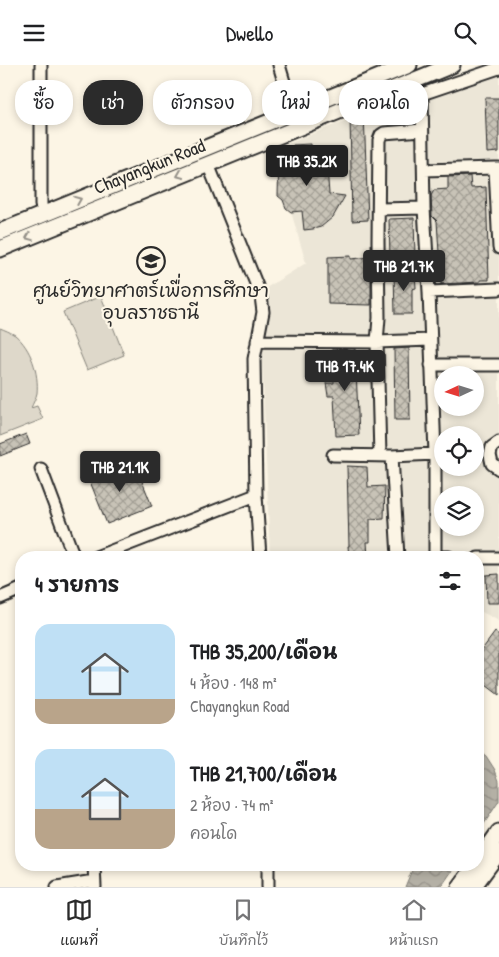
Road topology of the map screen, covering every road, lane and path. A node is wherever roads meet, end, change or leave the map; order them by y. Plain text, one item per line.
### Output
1 (41, 65) edge
2 (279, 65) edge
3 (409, 65) edge
4 (452, 65) edge
5 (499, 68) edge
6 (283, 80) edge
7 (329, 97) edge
8 (262, 125) edge
9 (422, 130) junction
10 (208, 164) junction
11 (497, 168) edge
12 (424, 170) junction
13 (424, 208) junction
14 (378, 209) junction
15 (44, 214) junction
16 (0, 232) edge
17 (499, 247) edge
18 (0, 249) edge
19 (499, 289) edge
20 (430, 292) junction
21 (430, 340) junction
22 (257, 341) junction
23 (377, 342) junction
24 (431, 365) junction
25 (499, 365) edge
26 (434, 432) edge
27 (499, 442) edge
28 (434, 454) edge
29 (332, 455) dead end
30 (380, 456) junction
31 (392, 456) junction
32 (41, 469) dead end
33 (499, 469) edge
34 (435, 476) edge
35 (256, 495) junction
36 (72, 551) edge
37 (111, 551) edge
38 (260, 551) edge
39 (398, 551) edge
40 (435, 551) edge
41 (484, 558) edge
42 (499, 558) edge
43 (15, 592) edge
44 (0, 598) edge
45 (499, 832) edge
46 (499, 853) edge
47 (484, 854) edge
48 (94, 871) edge
49 (268, 871) edge
50 (472, 871) edge
51 (95, 884) edge
52 (57, 887) edge
53 (268, 887) edge
54 (460, 887) edge
55 (473, 887) edge

1 - 15 street
2 - 6 street
3 - 7 main road, Chayangkun Road
4 - 10 main road, Chayangkun Road
5 - 9 street
15 -> 8 main road, Chayangkun Road
9 - 12 street
9 - 14 street
10 -> 18 main road, Chayangkun Road
10 - 22 street
11 - 12 street
11 - 17 street
12 - 13 street
13 - 14 street
13 - 20 street
14 - 23 street
15 - 16 main road, Chayangkun Road
19 - 20 street
20 - 21 street
21 - 23 street
21 - 24 street
22 - 23 street
22 - 35 street
23 - 30 street
24 - 25 street
24 - 26 street
27 - 33 street
28 - 31 street
29 - 30 street
30 - 31 street
31 - 39 street
32 - 36 street
34 - 40 street
35 - 37 street
35 - 38 street
41 - 42 street
43 - 44 street
45 - 47 main road
46 - 55 main road
48 - 51 street
49 - 53 street
50 - 54 main road
51 - 52 street

